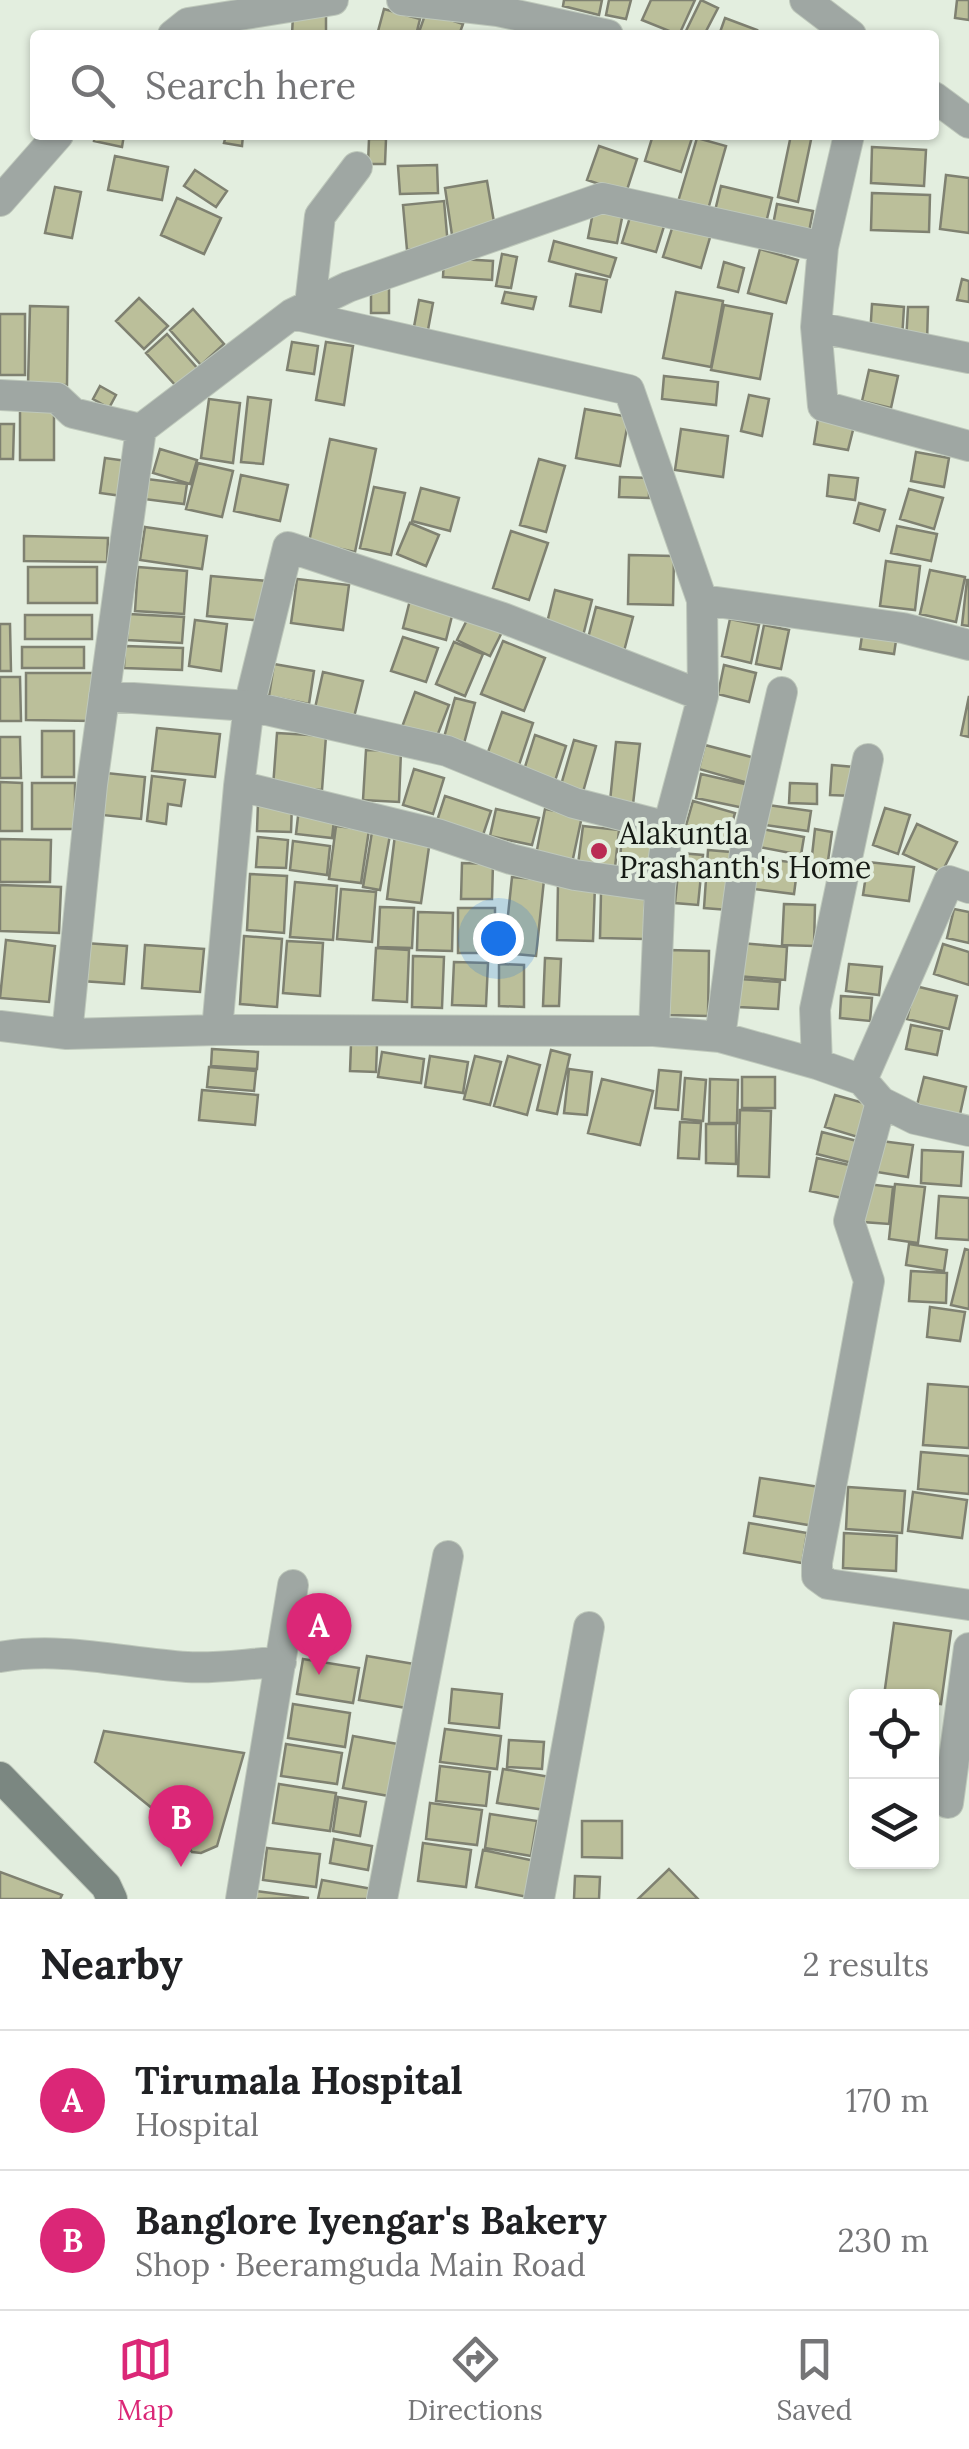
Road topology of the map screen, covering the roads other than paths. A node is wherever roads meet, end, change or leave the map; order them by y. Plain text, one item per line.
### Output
1 (333, 0) edge
2 (402, 0) edge
3 (806, 0) edge
4 (179, 30) edge
5 (585, 30) edge
6 (845, 30) edge
7 (939, 101) edge
8 (969, 123) edge
9 (54, 140) edge
10 (848, 140) edge
11 (357, 167) dead end
12 (0, 201) edge
13 (823, 247) junction
14 (301, 310) junction
15 (816, 326) junction
16 (969, 358) edge
17 (0, 394) edge
18 (141, 429) junction
19 (969, 446) edge
20 (702, 600) junction
21 (969, 645) edge
22 (782, 692) dead end
23 (104, 696) junction
24 (703, 696) junction
25 (250, 706) junction
26 (868, 759) dead end
27 (239, 786) junction
28 (668, 828) junction
29 (660, 887) junction
30 (969, 888) edge
31 (0, 1026) edge
32 (218, 1030) junction
33 (654, 1031) junction
34 (67, 1034) junction
35 (720, 1037) junction
36 (816, 1064) junction
37 (872, 1091) junction
38 (969, 1131) edge
39 (448, 1556) dead end
40 (293, 1585) dead end
41 (969, 1605) edge
42 (590, 1627) dead end
43 (969, 1648) edge
44 (0, 1658) edge
45 (281, 1662) junction
46 (0, 1777) edge
47 (948, 1803) dead end
48 (112, 1899) edge
49 (241, 1899) edge
50 (382, 1899) edge
51 (539, 1899) edge

1 - 4 street
2 - 5 street
3 - 6 street
7 - 8 street
9 - 12 street
10 - 13 street
11 - 14 street
13 - 14 street
13 - 15 street
14 - 18 street
14 - 20 street
15 - 16 street
15 - 19 street
17 - 18 street
18 - 23 street
20 - 21 street
20 - 24 street
22 - 35 street
23 - 25 street
23 - 34 street
24 - 25 street
24 - 28 street
25 - 27 street
25 - 28 street
26 - 36 street
27 - 29 street
27 - 32 street
28 - 29 street
29 - 33 street
30 - 37 street
31 - 34 street
32 - 33 street
32 - 34 street
33 - 35 street
35 - 36 street
36 - 37 street
37 - 38 street
37 - 41 street
39 - 50 street
40 - 45 street
42 - 51 street
43 - 47 street
44 - 45 street
45 - 49 street
46 - 48 main road

